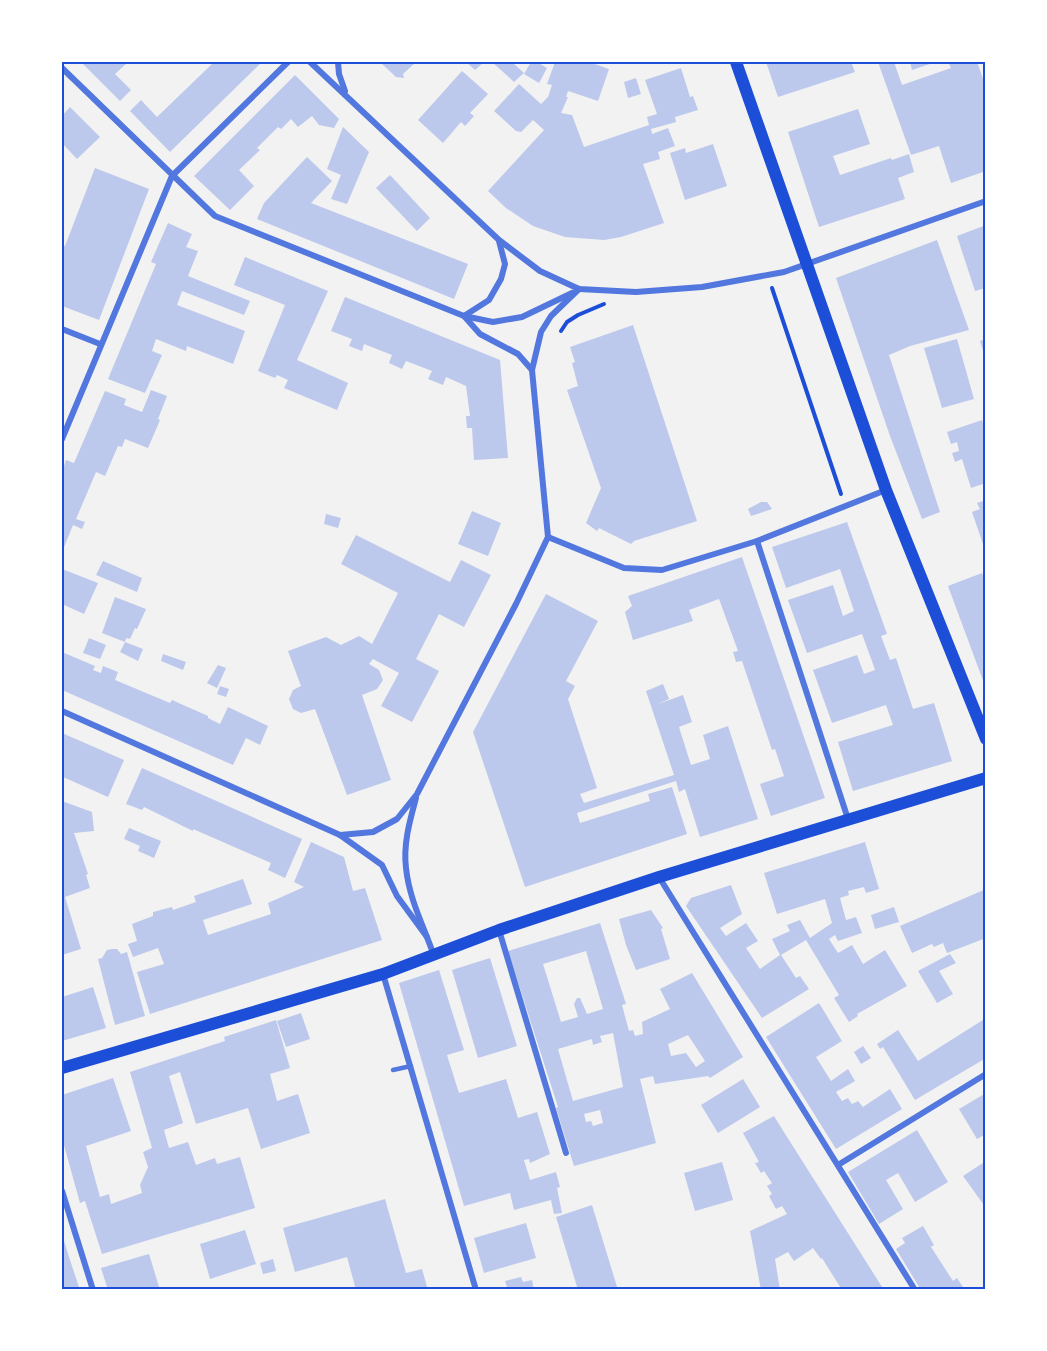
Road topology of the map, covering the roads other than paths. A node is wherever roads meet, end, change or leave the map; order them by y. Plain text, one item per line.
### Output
1 (288, 62) edge
2 (310, 62) edge
3 (337, 62) edge
4 (736, 62) edge
5 (62, 68) edge
6 (346, 94) junction
7 (172, 176) junction
8 (986, 201) edge
9 (499, 240) junction
10 (806, 266) junction
11 (579, 290) junction
12 (464, 316) junction
13 (62, 329) edge
14 (100, 344) junction
15 (532, 370) junction
16 (62, 439) edge
17 (886, 490) junction
18 (548, 537) junction
19 (758, 541) junction
20 (62, 711) edge
21 (986, 739) edge
22 (986, 778) edge
23 (417, 794) junction
24 (848, 819) junction
25 (340, 835) junction
26 (658, 877) junction
27 (499, 930) junction
28 (427, 937) junction
29 (433, 954) junction
30 (383, 974) junction
31 (411, 1066) junction
32 (62, 1068) edge
33 (393, 1070) dead end
34 (986, 1074) edge
35 (566, 1153) dead end
36 (838, 1165) junction
37 (62, 1191) edge
38 (93, 1290) edge
39 (476, 1290) edge
40 (915, 1290) edge

1 - 7 street
2 - 6 street
3 - 6 street
4 - 10 main road
5 - 7 street
6 - 9 street
7 - 12 street
7 - 14 street
8 - 10 street
9 - 11 street
9 - 12 street
10 - 11 street
10 - 17 main road
11 - 12 street
11 - 15 street
12 - 15 street
13 - 14 street
14 - 16 street
15 - 18 street
17 - 19 street
17 - 21 main road
18 - 19 street
18 - 23 street
19 - 24 street
20 - 25 street
22 - 24 main road
23 - 25 street
23 - 28 street
24 - 26 main road
25 - 28 street
26 - 27 main road
26 - 36 street
27 - 29 main road
27 - 35 street
28 - 29 street
29 - 30 main road
30 - 31 street
30 - 32 main road
31 - 33 lane
31 - 39 street
34 - 36 street
36 - 40 street
37 - 38 street

